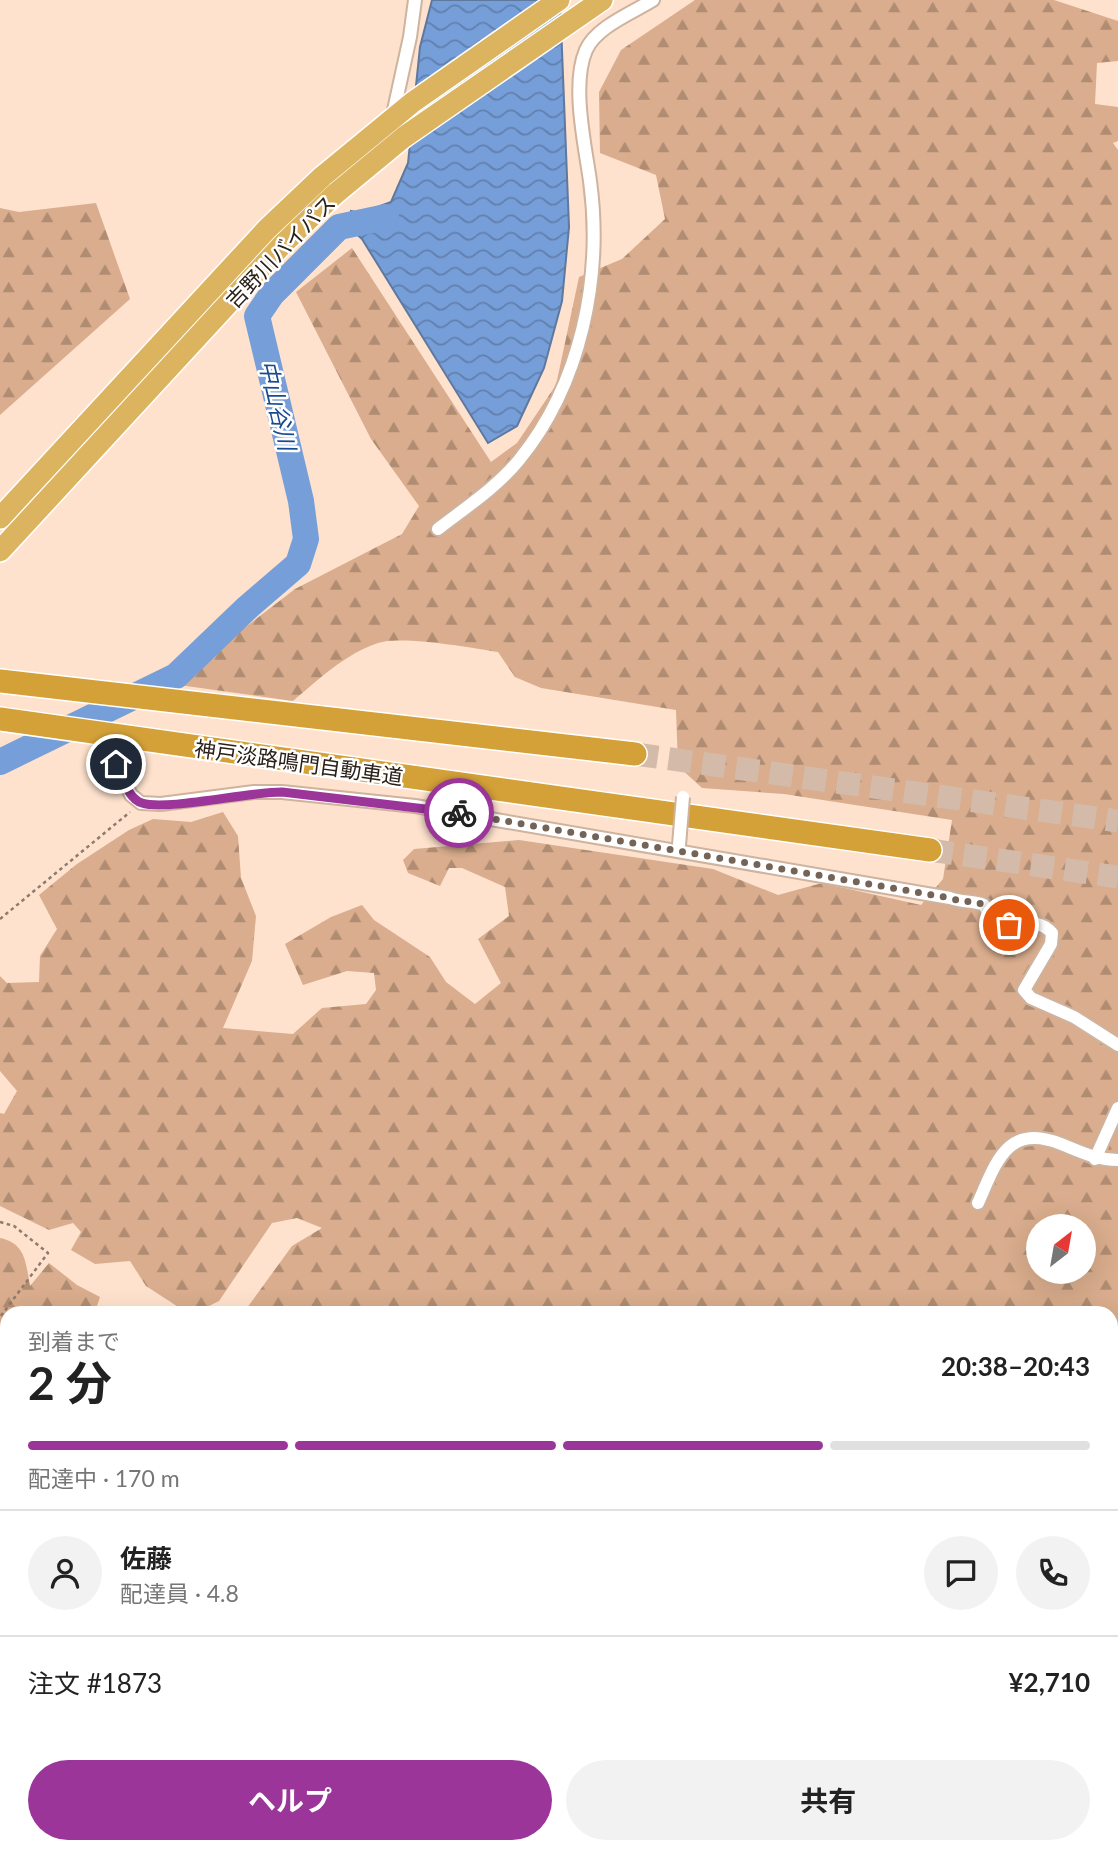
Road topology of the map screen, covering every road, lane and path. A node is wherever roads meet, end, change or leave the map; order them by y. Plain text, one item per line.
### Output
1 (415, 0) edge
2 (559, 0) edge
3 (602, 0) edge
4 (653, 0) edge
5 (398, 128) junction
6 (0, 518) edge
7 (439, 529) dead end
8 (0, 551) edge
9 (0, 681) edge
10 (0, 719) edge
11 (635, 754) tunnel mouth
12 (109, 779) dead end
13 (683, 797) dead end
14 (141, 803) junction
15 (679, 849) junction
16 (930, 850) tunnel mouth
17 (0, 919) edge
18 (1118, 1045) edge
19 (1118, 1108) edge
20 (1095, 1159) junction
21 (1118, 1160) edge
22 (978, 1203) dead end
23 (0, 1222) edge
24 (8, 1306) edge

1 - 5 street
2 - 5 highway, 吉野川バイパス
3 - 5 highway, 吉野川バイパス
4 - 7 street
5 - 6 highway, 吉野川バイパス
5 - 8 highway, 吉野川バイパス
9 - 11 highway, 神戸淡路鳴門自動車道
10 - 16 highway, 神戸淡路鳴門自動車道
12 - 14 street
13 - 15 street, bridge
14 - 15 street
14 - 17 path
15 - 18 street
19 - 20 street
20 - 21 street
20 - 22 street
23 - 24 path

